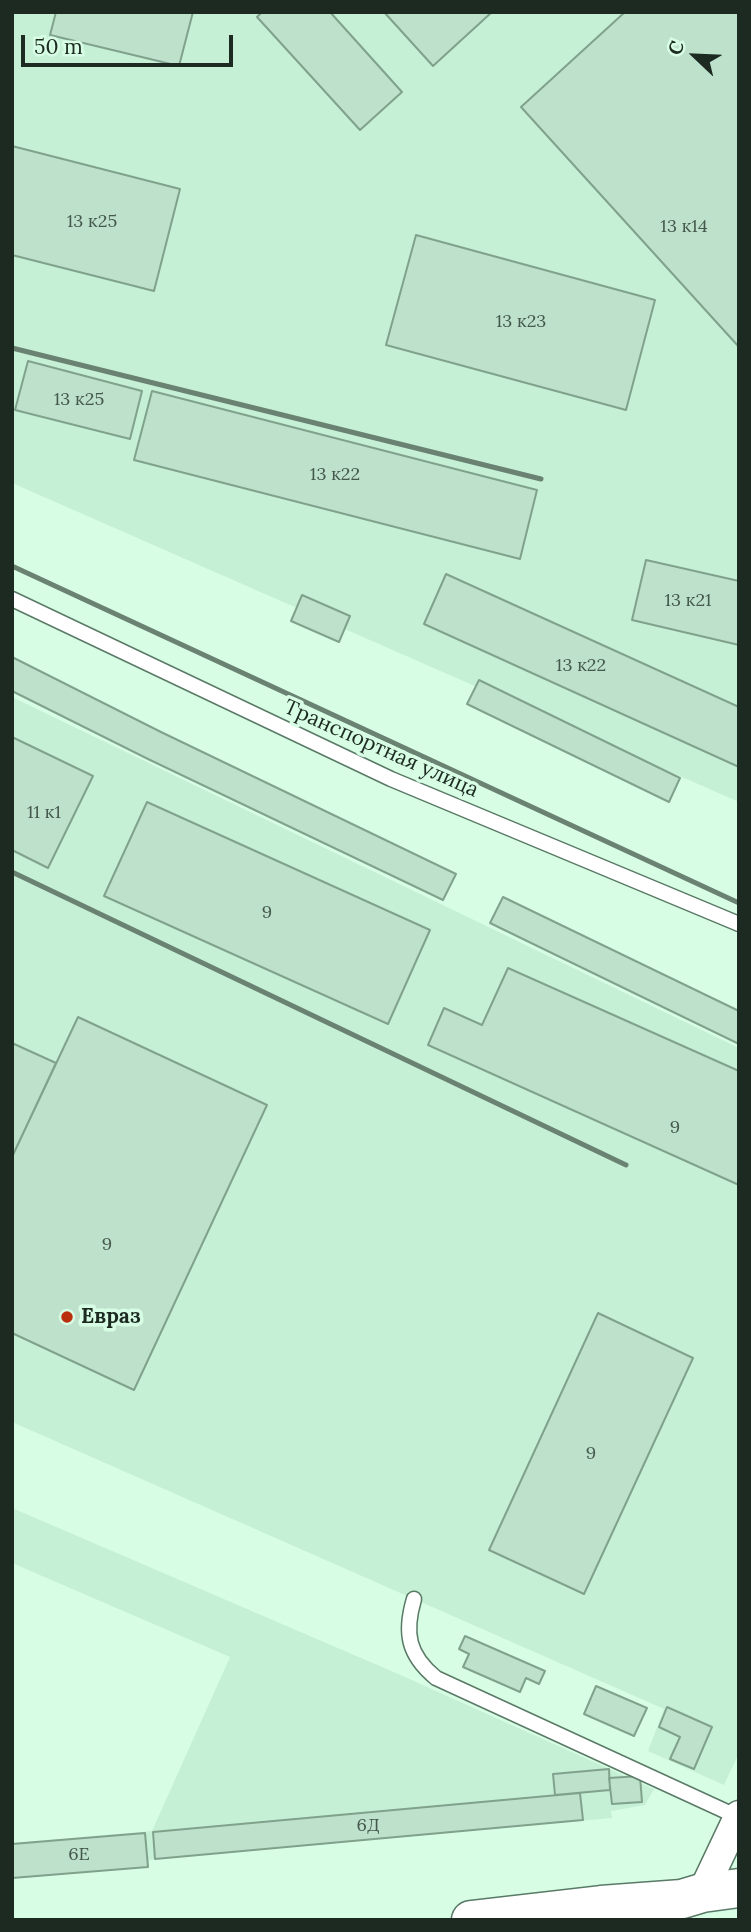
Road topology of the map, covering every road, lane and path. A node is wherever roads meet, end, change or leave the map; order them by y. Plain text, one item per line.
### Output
1 (12, 599) edge
2 (739, 924) edge
3 (414, 1599) dead end
4 (738, 1816) edge
5 (699, 1900) edge
6 (471, 1920) edge

1 - 2 lane, Транспортная улица
3 - 4 lane
4 - 5 street
5 - 6 main road

